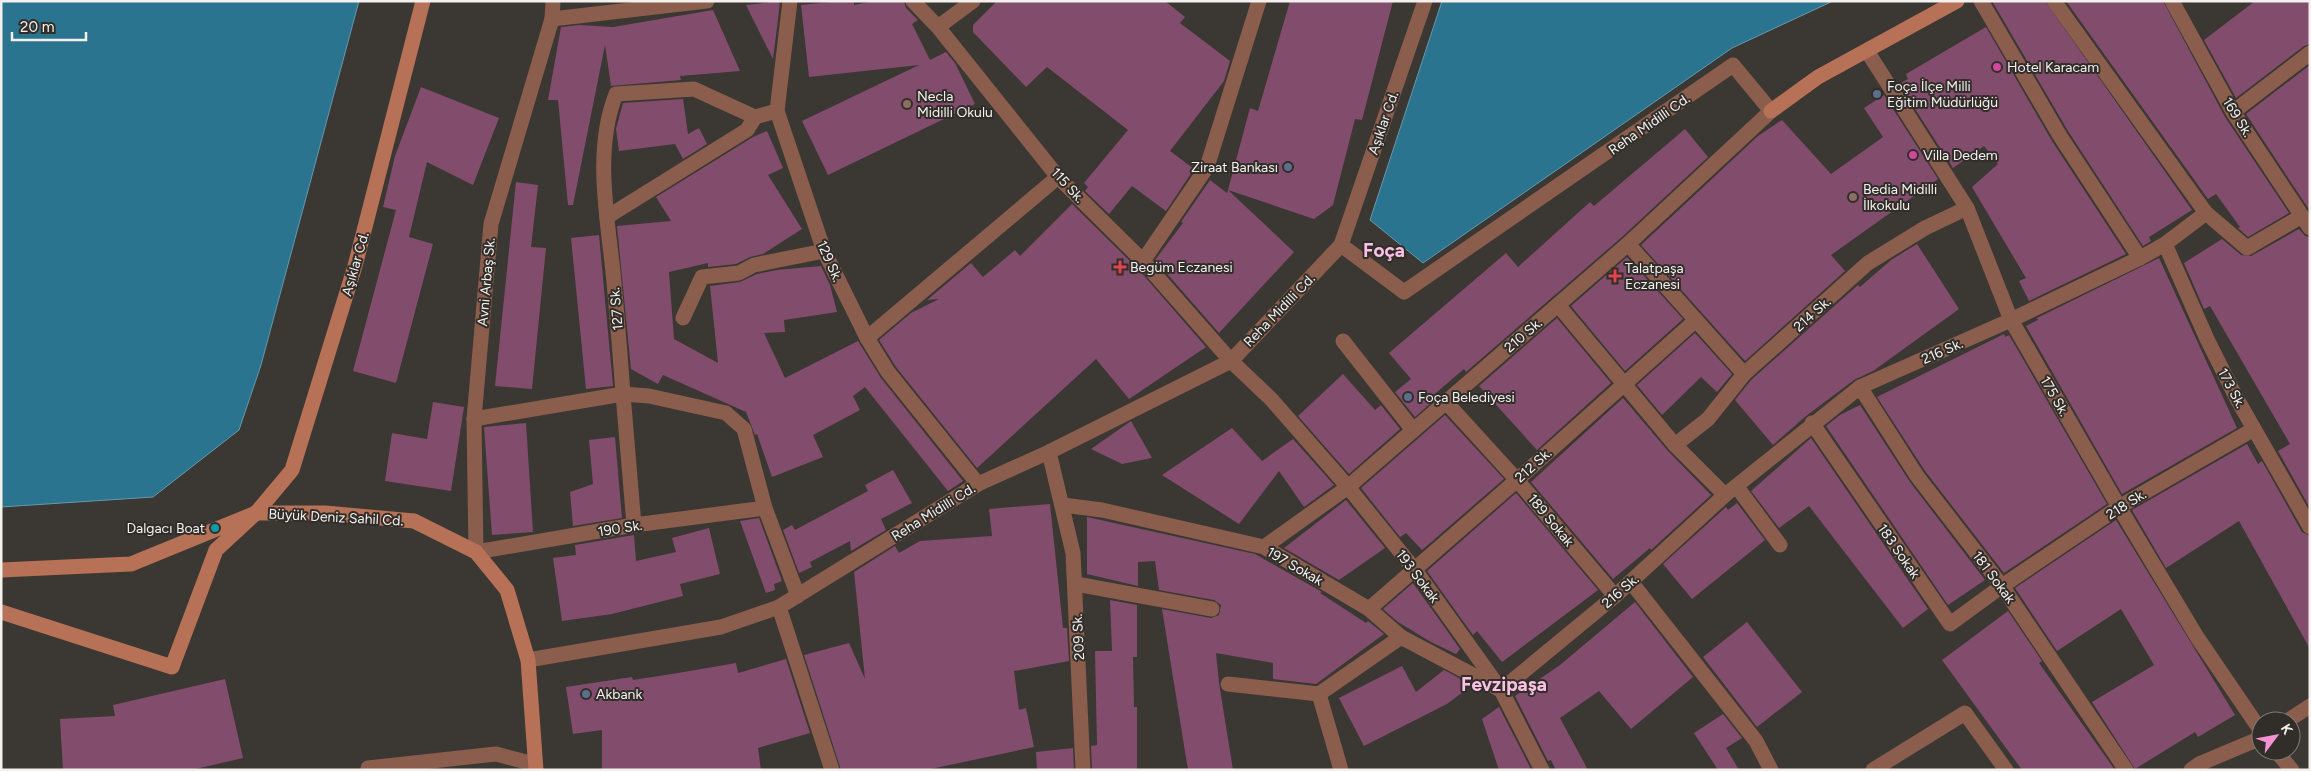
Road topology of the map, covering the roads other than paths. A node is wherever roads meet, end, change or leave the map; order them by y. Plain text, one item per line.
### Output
1 (424, 1) edge
2 (554, 1) edge
3 (707, 1) edge
4 (790, 1) edge
5 (913, 1) edge
6 (973, 1) edge
7 (1259, 1) edge
8 (1425, 1) edge
9 (1957, 1) edge
10 (1982, 1) edge
11 (2054, 1) edge
12 (2172, 1) edge
13 (552, 19) junction
14 (938, 27) junction
15 (1867, 51) junction
16 (2310, 53) edge
17 (777, 111) junction
18 (1771, 111) junction
19 (2233, 112) junction
20 (755, 117) junction
21 (1058, 177) junction
22 (1967, 208) junction
23 (2206, 213) junction
24 (607, 218) junction
25 (2306, 222) edge
26 (1628, 244) junction
27 (2165, 244) junction
28 (1341, 246) junction
29 (824, 251) junction
30 (2140, 258) junction
31 (1143, 261) junction
32 (1558, 305) junction
33 (683, 318) dead end
34 (1696, 320) junction
35 (2011, 320) junction
36 (867, 338) junction
37 (1343, 341) dead end
38 (1231, 360) junction
39 (1744, 374) junction
40 (1624, 382) junction
41 (1860, 387) junction
42 (623, 394) junction
43 (1271, 399) joint
44 (1445, 401) junction
45 (474, 418) junction
46 (1812, 423) junction
47 (2254, 429) junction
48 (1413, 430) junction
49 (1676, 445) junction
50 (1049, 452) junction
51 (1517, 480) junction
52 (978, 484) junction
53 (1348, 487) junction
54 (1731, 491) junction
55 (1063, 505) junction
56 (765, 508) junction
57 (2119, 508) junction
58 (256, 513) junction
59 (634, 525) junction
60 (2310, 527) edge
61 (1780, 545) dead end
62 (1264, 547) junction
63 (476, 552) junction
64 (1, 570) edge
65 (1415, 570) junction
66 (1631, 582) junction
67 (1076, 584) junction
68 (2002, 586) junction
69 (798, 596) junction
70 (1615, 596) junction
71 (779, 607) junction
72 (1212, 609) dead end
73 (1369, 609) junction
74 (1, 612) edge
75 (1401, 637) junction
76 (528, 660) junction
77 (1228, 684) dead end
78 (1502, 690) junction
79 (1319, 694) junction
80 (2251, 717) edge
81 (2251, 742) edge
82 (535, 767) edge
83 (368, 770) edge
84 (832, 770) edge
85 (1083, 770) edge
86 (1341, 770) edge
87 (1542, 770) edge
88 (1771, 770) edge
89 (1873, 770) edge
90 (2006, 770) edge
91 (2126, 770) edge
92 (2192, 770) edge

1 - 58 street, Aşıklar Cd.
2 - 13 street, Avni Arbaş Sk.
3 - 13 street
4 - 17 street, 129 Sk.
5 - 14 street, 115 Sk.
6 - 14 street
7 - 31 street
8 - 28 street, Aşıklar Cd.
9 - 15 street
10 - 30 street
11 - 23 street
12 - 19 street, 169 Sk.
13 - 45 street, Avni Arbaş Sk.
14 - 21 street, 115 Sk.
15 - 18 street
15 - 22 street, 175 Sk.
16 - 19 street
17 - 20 street
17 - 29 street, 129 Sk.
18 - 26 street, 210 Sk.
18 - 28 street, Reha Midilli Cd.
19 - 25 street, 169 Sk.
20 - 24 street
20 - 24 street, 127 Sk.
21 - 31 street, 115 Sk.
21 - 36 street
22 - 35 street, 175 Sk.
22 - 39 street, 214 Sk.
23 - 25 street
23 - 27 street, 216 Sk.
24 - 42 street, 127 Sk.
26 - 32 street, 210 Sk.
26 - 34 street
27 - 30 street, 216 Sk.
27 - 47 street, 173 Sk.
28 - 38 street, Reha Midilli Cd.
29 - 33 street
29 - 36 street, 129 Sk.
30 - 35 street, 216 Sk.
31 - 38 street, 115 Sk.
32 - 40 street
32 - 44 street, 210 Sk.
34 - 39 street
34 - 40 street, 212 Sk.
35 - 41 street, 216 Sk.
35 - 57 street, 175 Sk.
36 - 52 street, 129 Sk.
37 - 48 street
38 - 43 street, 115 Sk.
38 - 50 street, Reha Midilli Cd.
39 - 49 street, 214 Sk.
40 - 49 street
40 - 51 street, 212 Sk.
41 - 46 street, 216 Sk.
41 - 68 street, 181 Sokak
42 - 45 street
42 - 56 street
42 - 59 street, 127 Sk.
43 - 53 street, 193 Sokak
44 - 48 street, 210 Sk.
44 - 51 street, 189 Sokak
45 - 63 street, Avni Arbaş Sk.
46 - 54 street, 216 Sk.
46 - 68 street, 183 Sokak
47 - 57 street, 218 Sk.
47 - 60 street, 173 Sk.
48 - 53 street, 210 Sk.
49 - 54 street
50 - 52 street, Reha Midilli Cd.
50 - 55 street, 209 Sk.
51 - 65 street, 212 Sk.
51 - 70 street, 189 Sokak
52 - 69 street, Reha Midilli Cd.
53 - 62 street, 210 Sk.
53 - 65 street, 193 Sokak
54 - 61 street
54 - 66 street, 216 Sk.
55 - 62 street, 197 Sokak
55 - 67 street, 209 Sk.
56 - 59 street, 190 Sk.
56 - 69 street
57 - 68 street, 218 Sk.
57 - 80 street, 175 Sk.
58 - 63 street, Büyük Deniz Sahil Cd.
58 - 64 street, Büyük Deniz Sahil Cd.
58 - 74 street, Büyük Deniz Sahil Cd.
59 - 63 street, 190 Sk.
62 - 73 street, 197 Sokak
63 - 76 street, Büyük Deniz Sahil Cd.
65 - 73 street, 212 Sk.
65 - 78 street, 193 Sokak
66 - 70 street, 216 Sk.
66 - 88 street
67 - 72 street
67 - 85 street, 209 Sk.
68 - 91 street, 181 Sokak
69 - 71 street, Reha Midilli Cd.
70 - 78 street, 216 Sk.
71 - 76 street, Reha Midilli Cd.
71 - 84 street
73 - 75 street, 197 Sokak
75 - 78 street, 197 Sokak
75 - 79 street
76 - 82 street, Büyük Deniz Sahil Cd.
77 - 79 street
78 - 87 street, 193 Sokak
79 - 86 street
81 - 92 street
82 - 83 street
89 - 90 street

